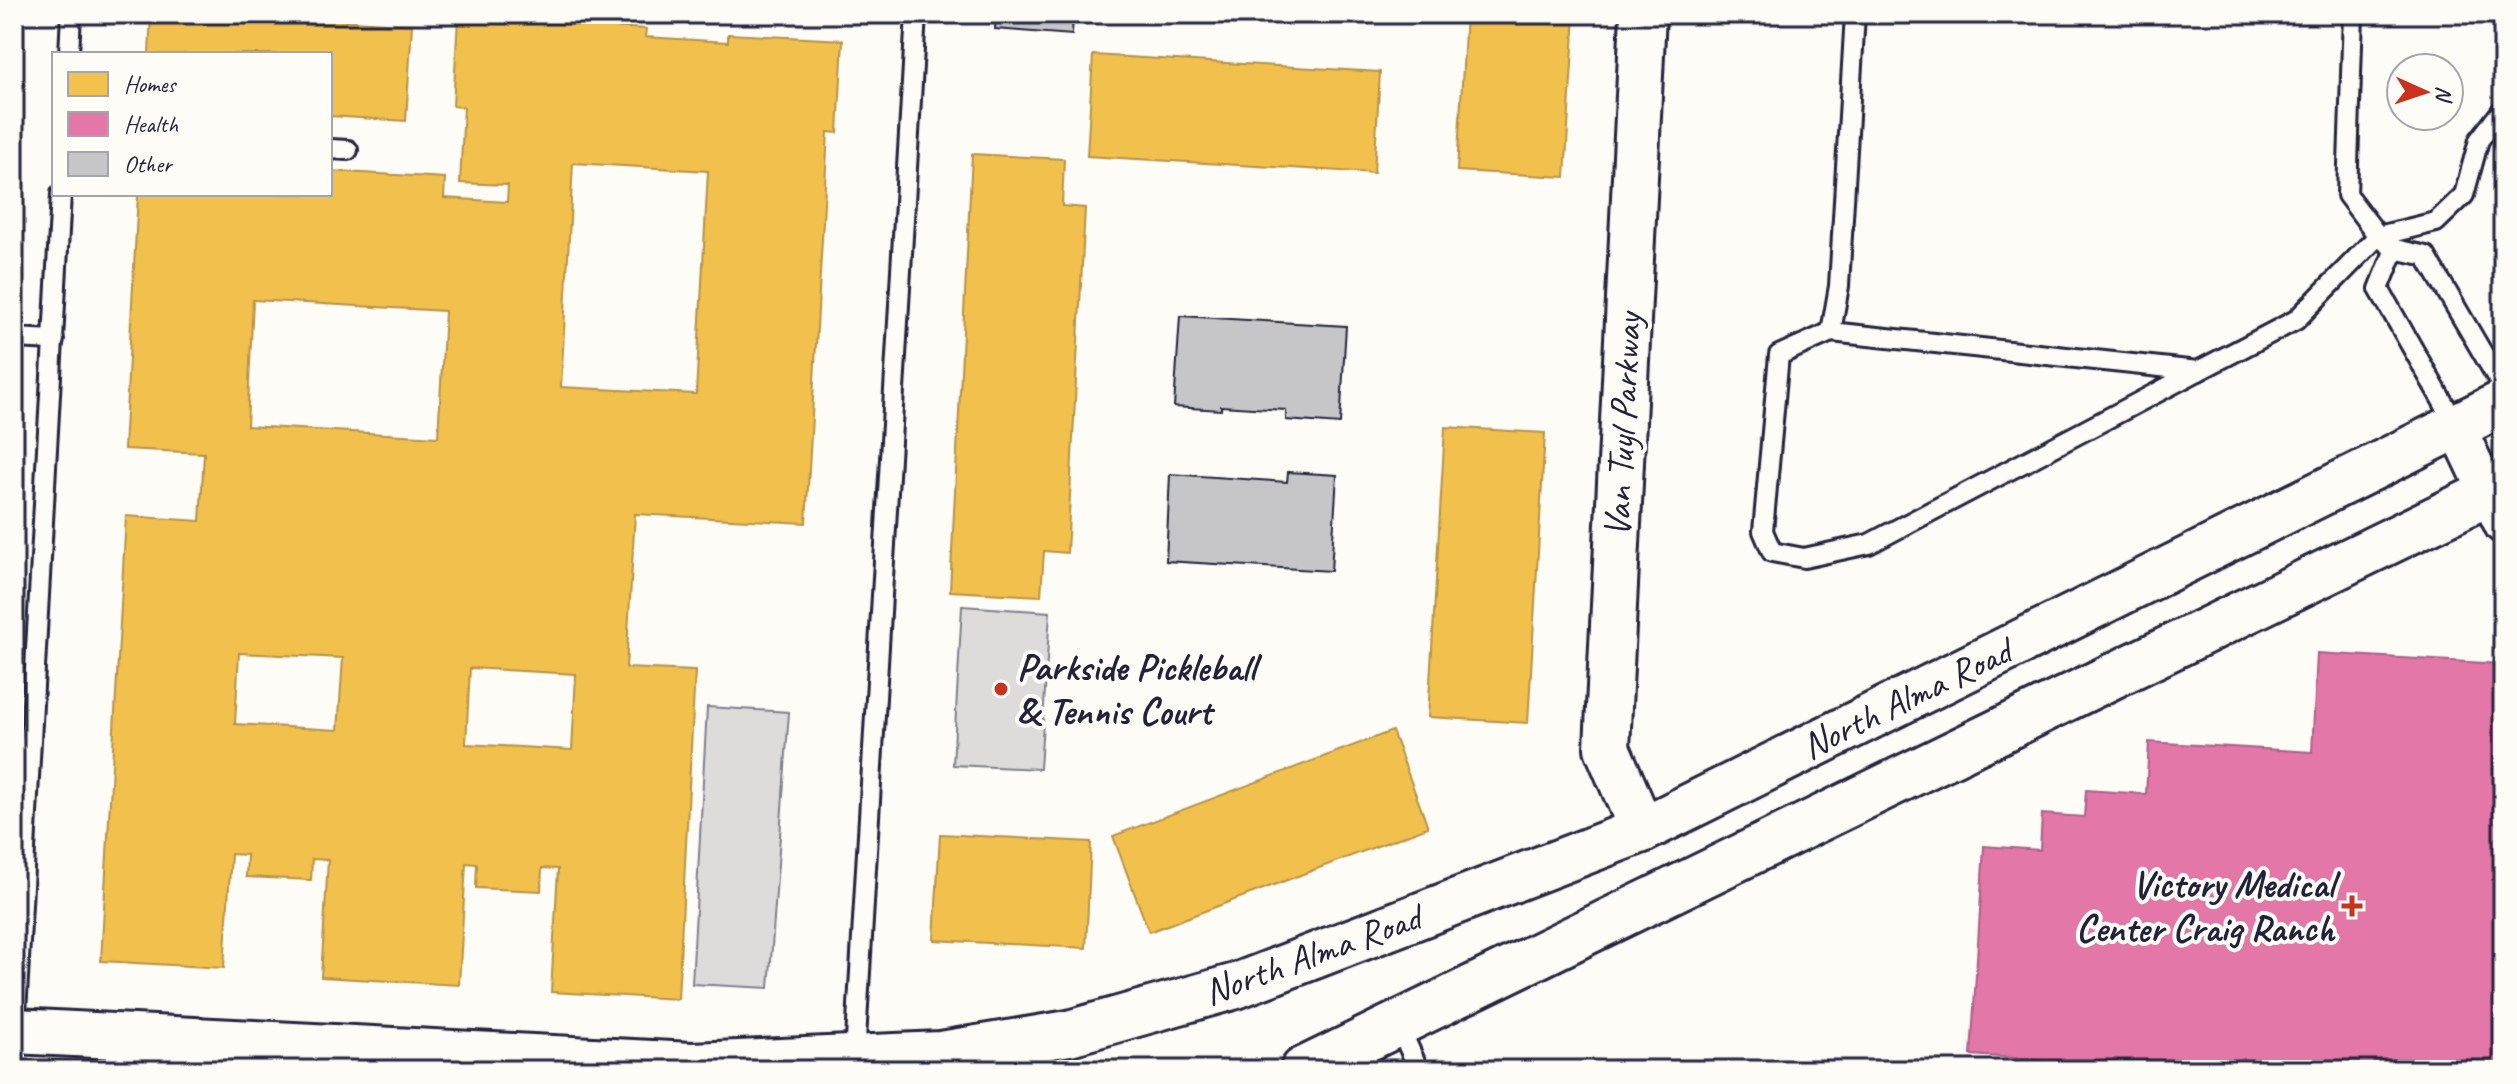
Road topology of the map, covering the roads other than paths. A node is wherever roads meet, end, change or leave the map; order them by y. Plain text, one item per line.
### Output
1 (71, 14) edge
2 (916, 14) edge
3 (1643, 14) edge
4 (1855, 14) edge
5 (2353, 14) edge
6 (69, 52) edge
7 (2503, 109) edge
8 (61, 196) edge
9 (2378, 236) junction
10 (2395, 249) junction
11 (1831, 332) junction
12 (14, 338) edge
13 (54, 340) junction
14 (2198, 371) junction
15 (2503, 388) edge
16 (2503, 403) edge
17 (2456, 425) junction
18 (2498, 502) edge
19 (1642, 830) junction
20 (1398, 1024) junction
21 (14, 1040) edge
22 (855, 1064) edge
23 (1303, 1070) edge
24 (1419, 1070) edge

1 - 6 lane
2 - 22 lane
3 - 19 main road, Van Tuyl Parkway
4 - 11 lane
5 - 9 lane
7 - 9 lane
8 - 13 lane
9 - 10 lane
9 - 14 lane
10 - 15 lane
10 - 17 lane
11 - 14 lane
11 - 14 lane
12 - 13 lane
13 - 21 lane
16 - 17 main road, North Alma Road
17 - 18 street
17 - 19 main road, North Alma Road
18 - 20 main road, North Alma Road
19 - 22 main road, North Alma Road
20 - 23 main road, North Alma Road
20 - 24 lane
21 - 22 main road, North Alma Road

